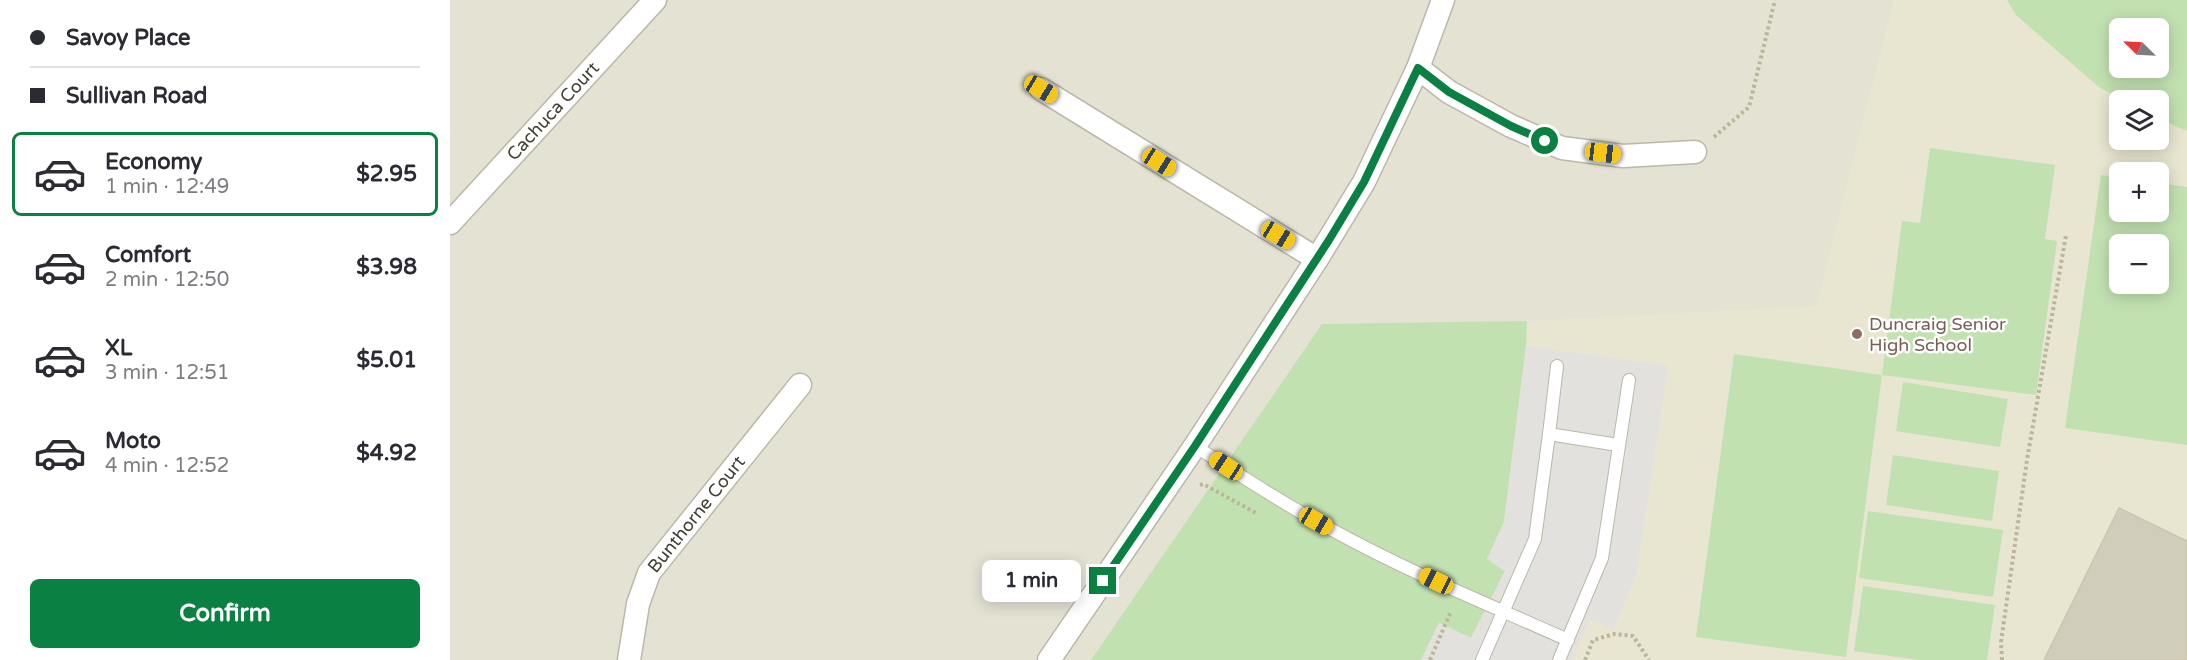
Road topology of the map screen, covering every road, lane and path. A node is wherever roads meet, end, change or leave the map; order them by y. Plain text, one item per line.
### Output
1 (655, 0) edge
2 (1443, 0) edge
3 (1775, 0) edge
4 (1418, 68) junction
5 (1041, 89) dead end
6 (1695, 152) joint
7 (450, 224) edge
8 (2066, 235) dead end
9 (1317, 259) junction
10 (1557, 366) dead end
11 (1629, 380) dead end
12 (800, 385) dead end
13 (1549, 435) junction
14 (1618, 445) junction
15 (1195, 446) junction
16 (1503, 611) junction
17 (1568, 640) junction
18 (628, 660) edge
19 (1049, 660) edge
20 (1482, 660) edge
21 (1559, 660) edge
22 (1585, 660) edge
23 (1649, 660) edge
24 (2002, 660) edge

1 - 7 street, Cachuca Court
2 - 4 street
3 - 6 path
4 - 6 street
4 - 9 street
5 - 9 street
8 - 24 path
9 - 15 street
10 - 13 lane
11 - 14 lane
12 - 18 street, Bunthorne Court
13 - 14 lane
13 - 16 lane
14 - 17 lane
15 - 16 lane
15 - 19 street
16 - 17 lane
16 - 20 lane
17 - 21 lane
22 - 23 path

